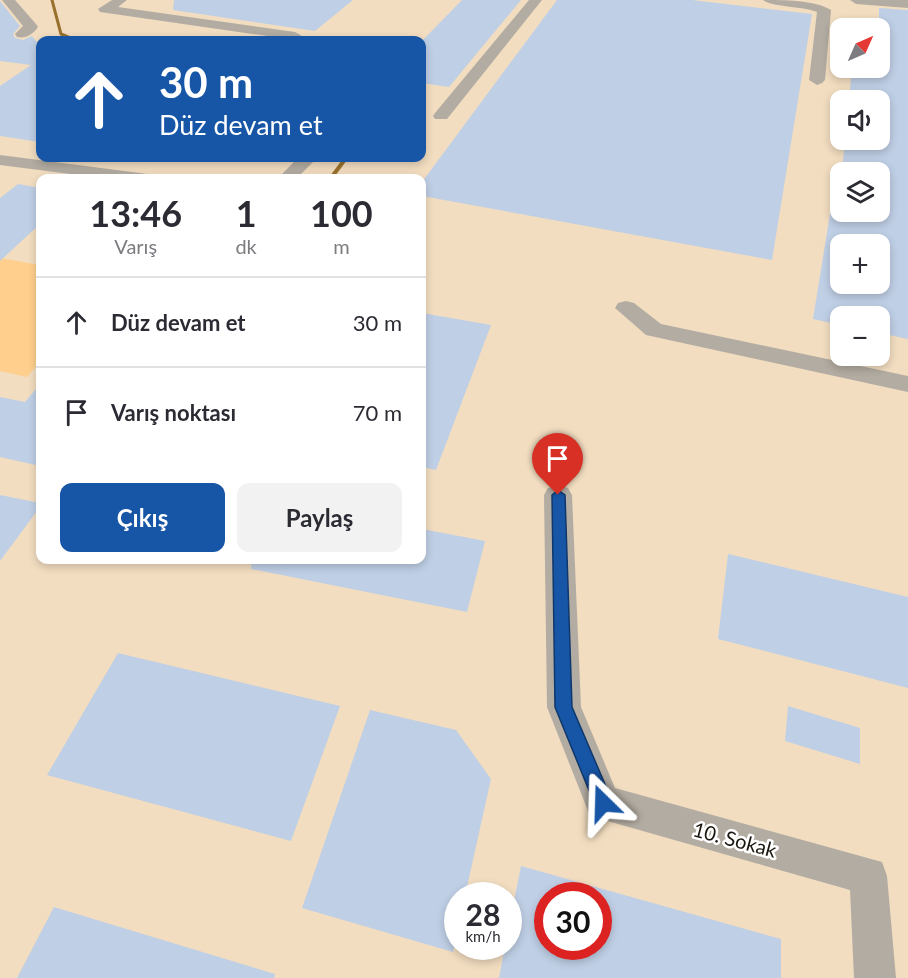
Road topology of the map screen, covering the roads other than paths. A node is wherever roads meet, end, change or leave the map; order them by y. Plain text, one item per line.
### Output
1 (9, 0) edge
2 (121, 0) edge
3 (536, 0) edge
4 (769, 0) edge
5 (856, 0) edge
6 (908, 4) edge
7 (21, 34) dead end
8 (295, 36) dead end
9 (817, 80) dead end
10 (441, 116) dead end
11 (0, 160) edge
12 (101, 162) edge
13 (304, 162) edge
14 (89, 171) junction
15 (111, 174) edge
16 (291, 174) edge
17 (626, 308) dead end
18 (908, 384) edge
19 (558, 495) dead end
20 (875, 978) edge

1 - 7 street
2 - 8 street
3 - 10 street
4 - 9 street
5 - 6 street
11 - 14 street
12 - 14 street
13 - 16 street
14 - 15 street
17 - 18 street
19 - 20 street, 10. Sokak

